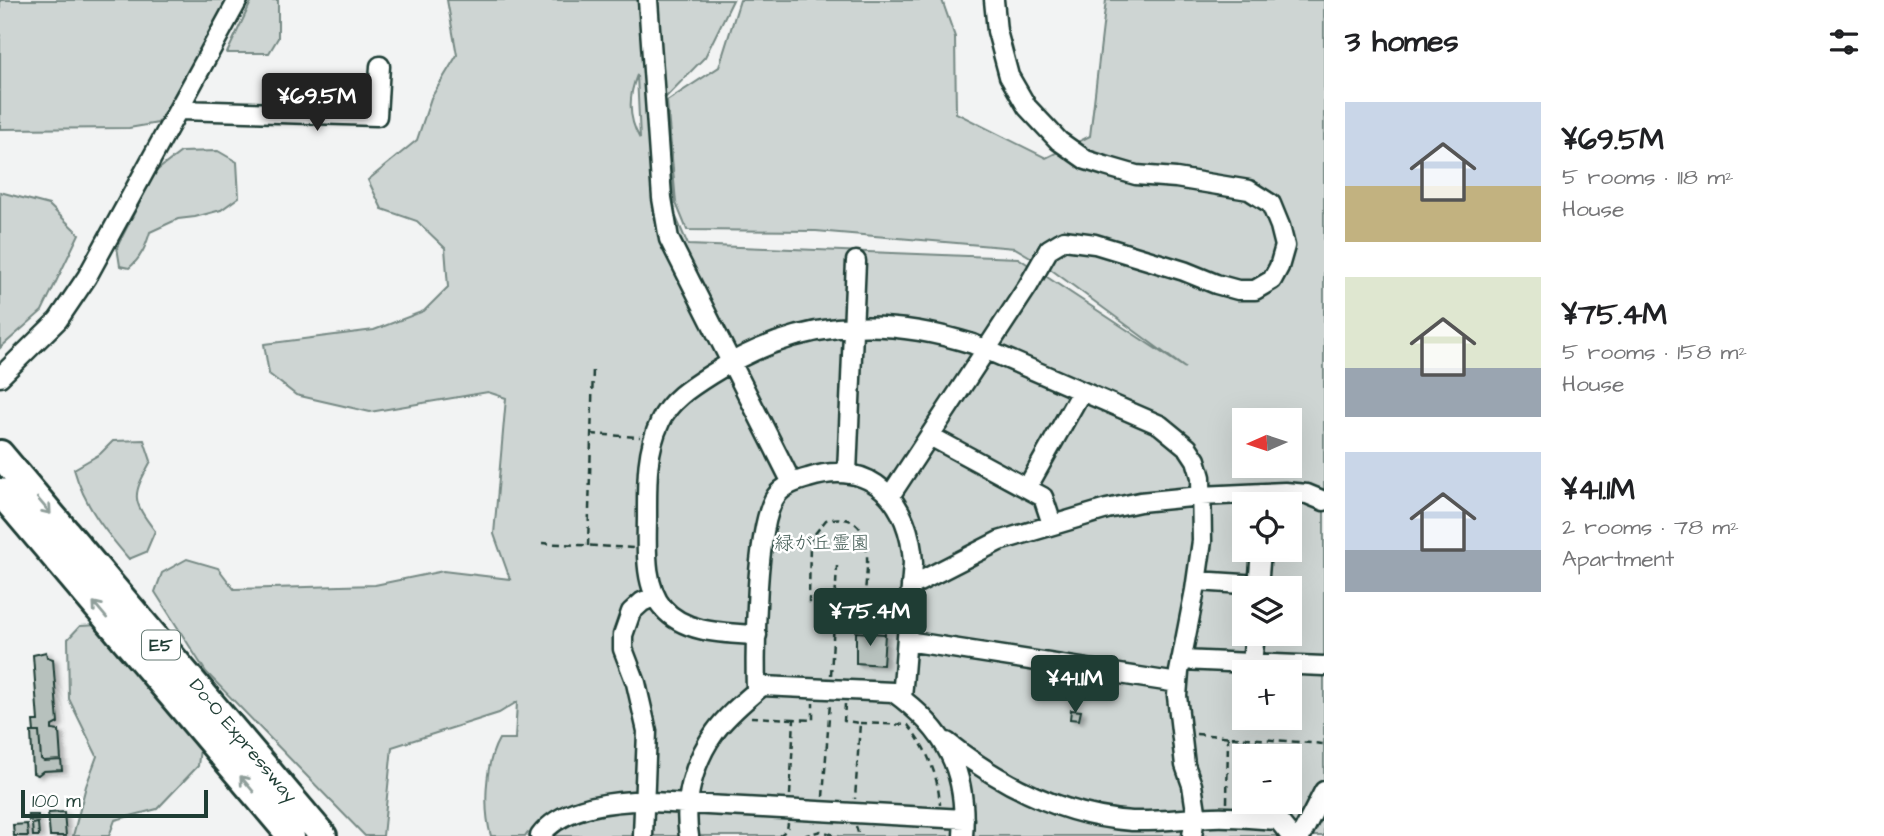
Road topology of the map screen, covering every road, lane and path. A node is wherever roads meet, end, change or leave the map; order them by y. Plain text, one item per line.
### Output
1 (238, 0) edge
2 (648, 0) edge
3 (994, 0) edge
4 (380, 66) dead end
5 (179, 110) junction
6 (856, 261) dead end
7 (853, 326) junction
8 (985, 350) junction
9 (730, 362) junction
10 (593, 368) dead end
11 (0, 377) edge
12 (1081, 392) junction
13 (591, 434) junction
14 (929, 436) junction
15 (654, 438) junction
16 (0, 454) edge
17 (847, 473) junction
18 (792, 483) junction
19 (1027, 488) junction
20 (0, 492) edge
21 (1302, 495) edge
22 (890, 496) junction
23 (1201, 496) junction
24 (1232, 497) edge
25 (1324, 501) edge
26 (1052, 524) junction
27 (542, 543) dead end
28 (588, 546) junction
29 (648, 549) junction
30 (837, 566) dead end
31 (1197, 581) junction
32 (1232, 584) edge
33 (911, 586) junction
34 (655, 596) junction
35 (835, 603) junction
36 (757, 635) junction
37 (908, 641) junction
38 (1181, 660) junction
39 (1232, 662) edge
40 (1302, 665) edge
41 (1324, 666) edge
42 (1178, 683) junction
43 (830, 690) junction
44 (756, 691) junction
45 (902, 698) junction
46 (748, 717) dead end
47 (794, 719) junction
48 (860, 723) junction
49 (1182, 733) junction
50 (939, 735) junction
51 (1228, 736) junction
52 (1324, 744) edge
53 (1322, 795) edge
54 (645, 802) junction
55 (688, 803) junction
56 (789, 809) junction
57 (822, 811) junction
58 (855, 813) junction
59 (940, 813) dead end
60 (1226, 817) junction
61 (1278, 820) junction
62 (1194, 827) edge
63 (964, 828) edge
64 (291, 836) edge
65 (323, 836) edge
66 (540, 836) edge
67 (643, 836) edge
68 (689, 836) edge
69 (803, 836) edge
70 (838, 836) edge
71 (1291, 836) edge
72 (1301, 836) edge

1 - 5 street
2 - 9 street
3 - 8 street
4 - 5 street
5 - 11 street
6 - 7 street
7 - 8 street
7 - 9 street
7 - 17 street
8 - 12 street
8 - 14 street
9 - 15 street
9 - 18 street
10 - 13 path
12 - 19 street
12 - 23 street
13 - 15 path
13 - 28 path
14 - 19 street
14 - 22 street
15 - 29 street
16 -> 65 highway, Do-O Expressway / E5
17 - 18 street
17 - 22 street
18 - 36 street
19 - 26 street
64 -> 20 highway, Do-O Expressway / E5
21 - 25 street
22 - 33 street
23 - 24 street
23 - 26 street
23 - 31 street
26 - 33 street
27 - 28 path
28 - 29 path
29 - 34 street
30 - 35 path
31 - 32 street
31 - 38 street
33 - 37 street
34 - 36 street
34 - 54 street
35 - 35 path
35 - 43 path
36 - 44 street
37 - 42 street
37 - 45 street
38 - 39 street
38 - 42 street
40 - 41 street
42 - 49 street
43 - 44 street
43 - 45 street
43 - 47 path
43 - 48 path
43 - 57 path
44 - 55 street
45 - 50 street
46 - 47 path
47 - 56 path
48 - 58 path
48 - 59 path
49 - 51 path
49 - 62 street
50 - 62 street
50 - 63 street
51 - 52 path
51 - 60 path
53 - 61 street
53 - 72 street
54 - 55 street
54 - 66 street
54 - 67 street
55 - 56 street
55 - 68 street
56 - 57 street
57 - 58 street
58 - 63 street
60 - 61 street
60 - 62 street
61 - 71 street
69 - 70 path

